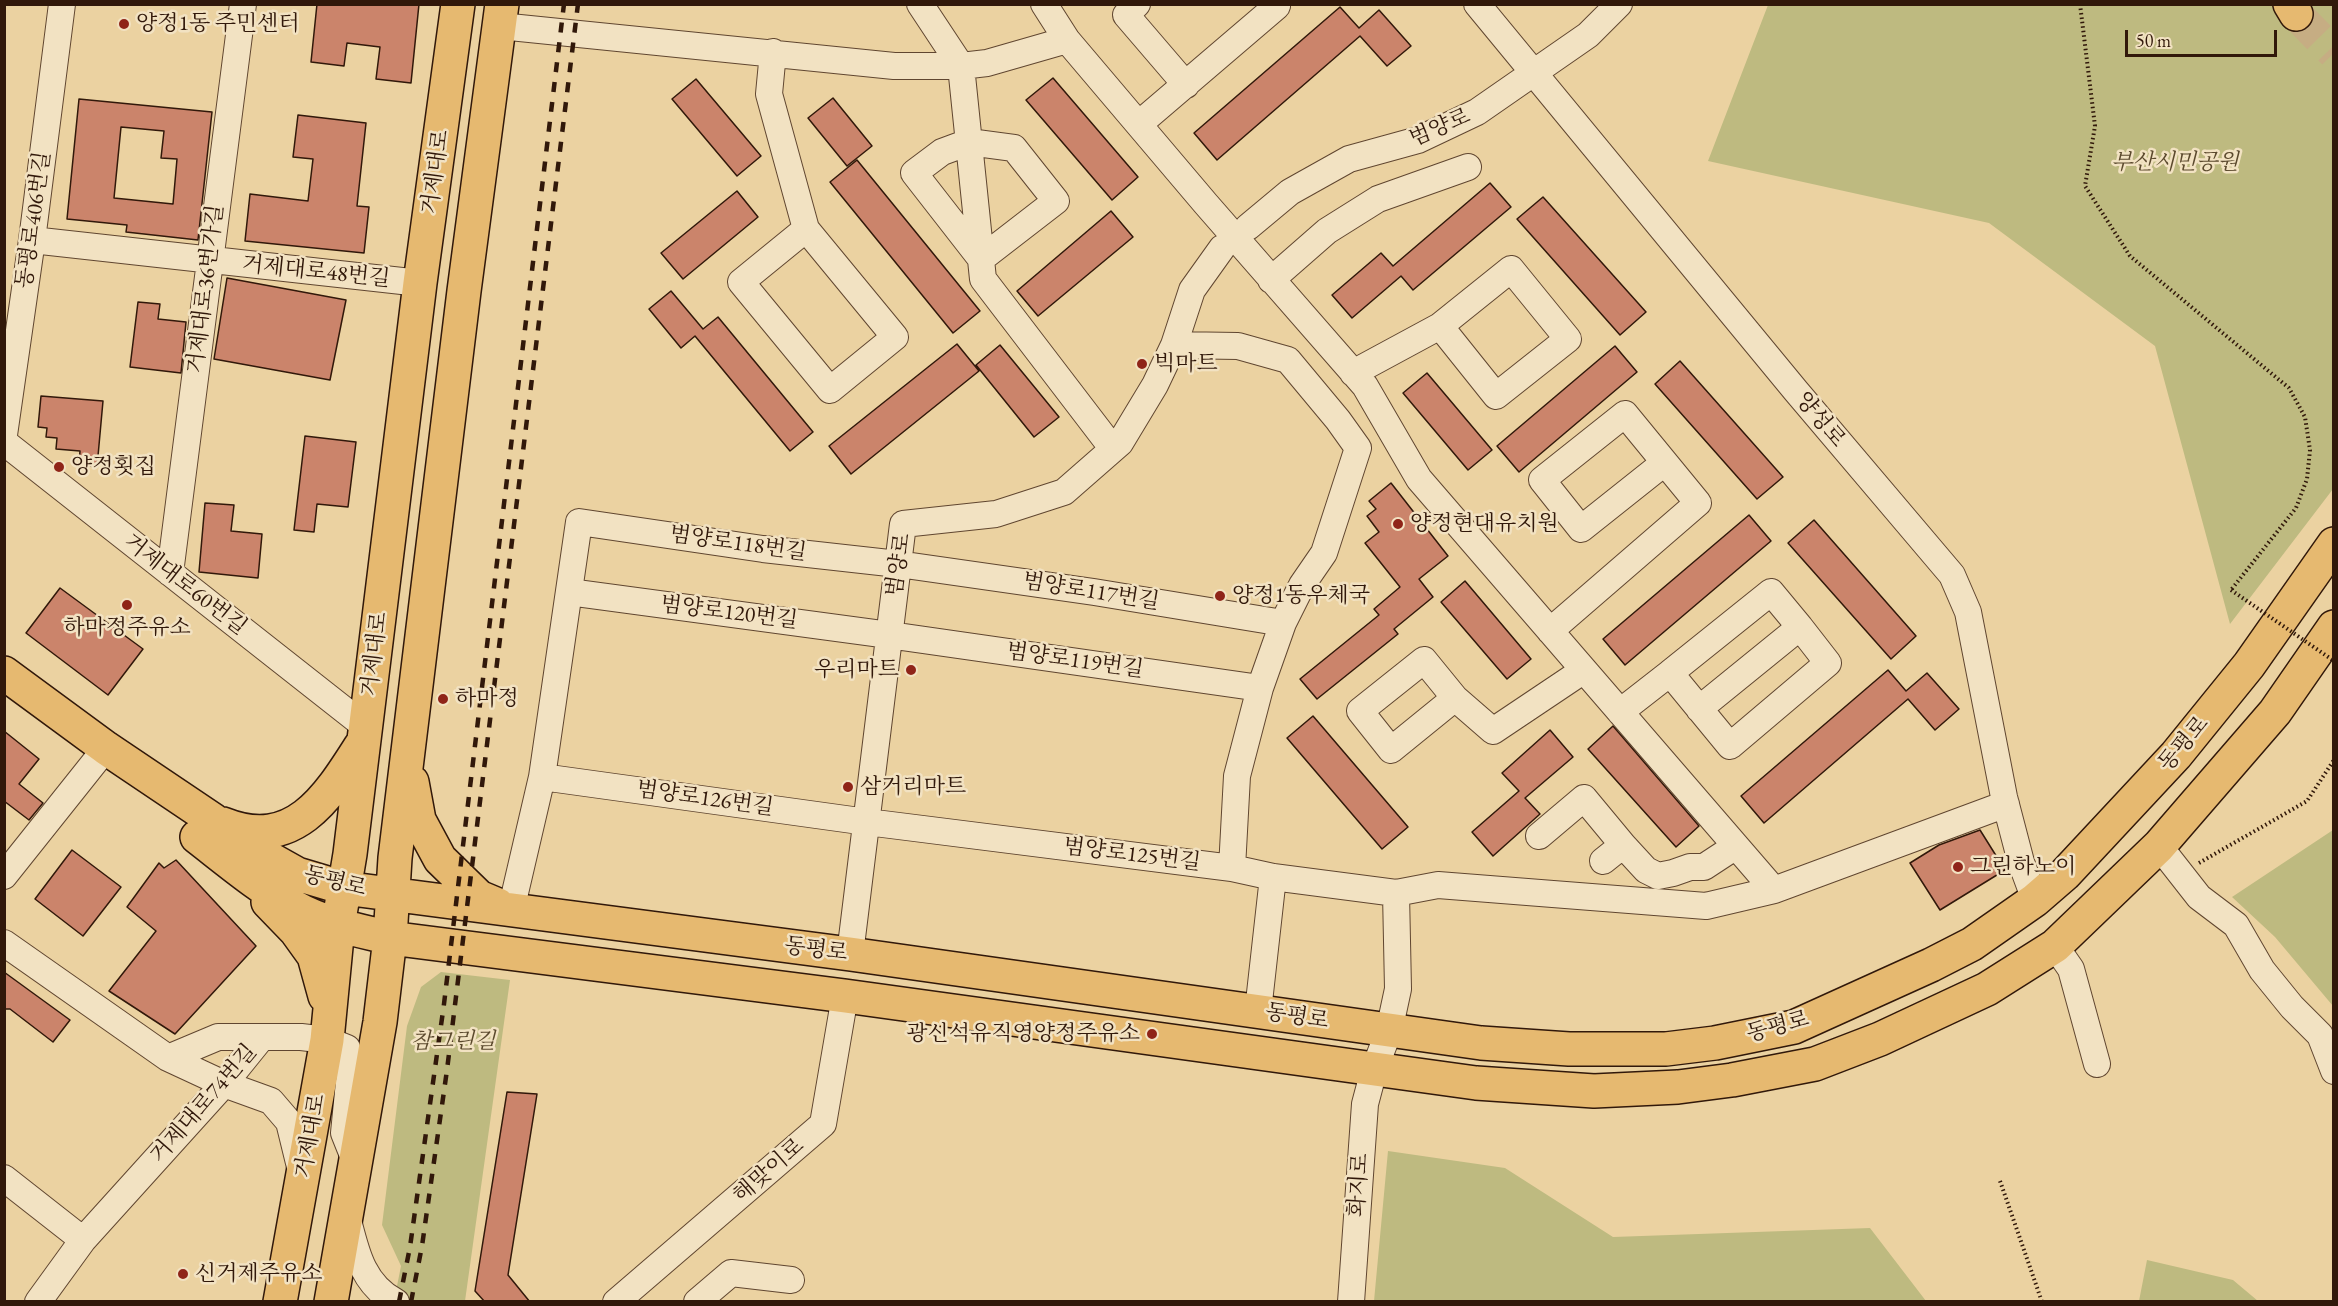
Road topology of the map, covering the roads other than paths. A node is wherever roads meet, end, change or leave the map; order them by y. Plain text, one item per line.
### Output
1 (62, 4) edge
2 (243, 4) edge
3 (458, 4) edge
4 (920, 4) edge
5 (1044, 4) edge
6 (1137, 4) edge
7 (1276, 4) edge
8 (1477, 4) edge
9 (1619, 4) edge
10 (501, 15) edge
11 (1067, 39) junction
12 (772, 52) junction
13 (961, 66) junction
14 (1532, 73) junction
15 (1186, 85) junction
16 (1139, 124) junction
17 (969, 142) junction
18 (1468, 167) dead end
19 (1248, 227) dead end
20 (806, 229) junction
21 (32, 240) junction
22 (1222, 248) dead end
23 (981, 259) junction
24 (210, 260) junction
25 (1271, 280) junction
26 (420, 284) junction
27 (1440, 326) junction
28 (1174, 345) junction
29 (1353, 373) junction
30 (1387, 426) junction
31 (4, 435) edge
32 (4, 441) edge
33 (1358, 448) junction
34 (1113, 449) junction
35 (1664, 463) junction
36 (2334, 544) edge
37 (898, 564) junction
38 (170, 573) junction
39 (569, 592) junction
40 (1283, 623) junction
41 (1800, 627) junction
42 (2334, 627) edge
43 (1550, 631) junction
44 (889, 634) junction
45 (1584, 670) junction
46 (4, 673) edge
47 (1670, 673) junction
48 (1260, 688) junction
49 (1455, 698) dead end
50 (1699, 709) junction
51 (1620, 712) junction
52 (365, 734) junction
53 (106, 748) junction
54 (407, 760) junction
55 (542, 777) junction
56 (2006, 804) junction
57 (213, 820) junction
58 (867, 822) junction
59 (1539, 836) dead end
60 (1623, 845) junction
61 (1736, 846) junction
62 (2159, 846) junction
63 (1603, 861) dead end
64 (1232, 868) junction
65 (241, 871) junction
66 (4, 876) edge
67 (1273, 877) junction
68 (344, 888) junction
69 (1774, 890) junction
70 (1396, 893) junction
71 (393, 895) junction
72 (2035, 900) junction
73 (511, 910) junction
74 (338, 926) junction
75 (390, 938) junction
76 (4, 944) edge
77 (2055, 946) junction
78 (850, 954) junction
79 (845, 996) junction
80 (1258, 1011) junction
81 (328, 1028) junction
82 (1389, 1031) junction
83 (262, 1037) junction
84 (168, 1058) junction
85 (2097, 1064) dead end
86 (1374, 1070) junction
87 (2334, 1071) edge
88 (224, 1084) junction
89 (357, 1164) junction
90 (4, 1178) edge
91 (304, 1180) junction
92 (347, 1217) junction
93 (83, 1240) junction
94 (791, 1280) dead end
95 (38, 1302) edge
96 (280, 1302) edge
97 (331, 1302) edge
98 (396, 1302) edge
99 (616, 1302) edge
100 (697, 1302) edge
101 (1351, 1302) edge

1 - 21 street, 동평로406번길
2 - 24 street, 거제대로36번가길
3 - 26 main road, 거제대로
4 - 13 street
5 - 11 street
6 - 15 street
7 - 15 street
8 - 14 street, 양성로
9 - 14 street, 범양로
10 - 12 street
10 - 54 main road, 거제대로
11 - 13 street
11 - 16 street
12 - 13 street
12 - 20 street
13 - 17 street
14 - 19 street, 범양로
14 - 56 street, 양성로
15 - 16 street
16 - 25 street
17 - 23 street
17 - 23 street
17 - 23 street
18 - 25 street
20 - 20 street
21 - 24 street, 거제대로48번길
21 - 31 street, 동평로406번길
22 - 28 street, 범양로
23 - 34 street
24 - 26 street, 거제대로48번길
24 - 38 street, 거제대로36번가길
25 - 29 street
26 - 52 main road, 거제대로
27 - 27 street
27 - 29 street
28 - 33 street
28 - 34 street, 범양로
29 - 30 street
30 - 33 street
30 - 43 street
32 - 38 street, 거제대로60번길
33 - 40 street
34 - 37 street, 범양로
35 - 35 street
35 - 43 street
36 - 72 main road, 동평로
37 - 39 street, 범양로118번길
37 - 40 street, 범양로117번길
37 - 44 street, 범양로
38 - 52 street, 거제대로60번길
39 - 44 street, 범양로120번길
39 - 55 street
40 - 48 street
41 - 47 street
41 - 50 street
41 - 50 street
42 - 62 main road, 동평로
43 - 45 street
44 - 48 street, 범양로119번길
44 - 58 street, 범양로
45 - 49 street
45 - 51 street
46 - 53 main road, 동평로
47 - 50 street
47 - 51 street
48 - 64 street
51 - 61 street
52 - 57 main road
52 - 68 main road, 거제대로
53 - 57 main road, 동평로
53 - 65 main road, 동평로
53 - 66 street
54 - 71 main road, 거제대로
54 - 73 main road
55 - 58 street, 범양로126번길
55 - 73 street
56 - 69 street, 범양로125번길
56 - 72 street, 양성로
57 - 68 main road, 동평로
58 - 64 street, 범양로125번길
58 - 78 street, 범양로
59 - 60 street
60 - 61 street
60 - 63 street
61 - 69 street
62 - 77 main road, 동평로
62 - 87 street
64 - 67 street, 범양로125번길
65 - 74 main road, 동평로
65 - 81 main road
67 - 70 street, 범양로125번길
67 - 80 street
68 - 71 main road, 동평로
68 - 74 main road, 거제대로
69 - 70 street, 범양로125번길
70 - 82 street, 화지로
71 - 73 main road, 동평로
71 - 75 main road, 거제대로
72 - 82 main road, 동평로
73 - 78 main road, 동평로
74 - 75 main road, 동평로
74 - 81 main road, 거제대로
75 - 79 main road, 동평로
75 - 89 main road, 거제대로
76 - 84 street
77 - 85 street
77 - 86 main road, 동평로
78 - 80 main road, 동평로
79 - 86 main road, 동평로
79 - 99 street, 해맞이로
80 - 82 main road, 동평로
81 - 83 street, 거제대로74번길
81 - 89 street, 거제대로74번길
81 - 91 main road, 거제대로
82 - 86 street, 화지로
83 - 84 street
83 - 88 street, 거제대로74번길
84 - 88 street
86 - 101 street, 화지로
88 - 91 street
88 - 93 street, 거제대로74번길
89 - 92 main road, 거제대로
90 - 93 street
91 - 96 main road, 거제대로
92 - 97 main road, 거제대로
92 - 98 street
93 - 95 street, 거제대로74번길
94 - 100 street

